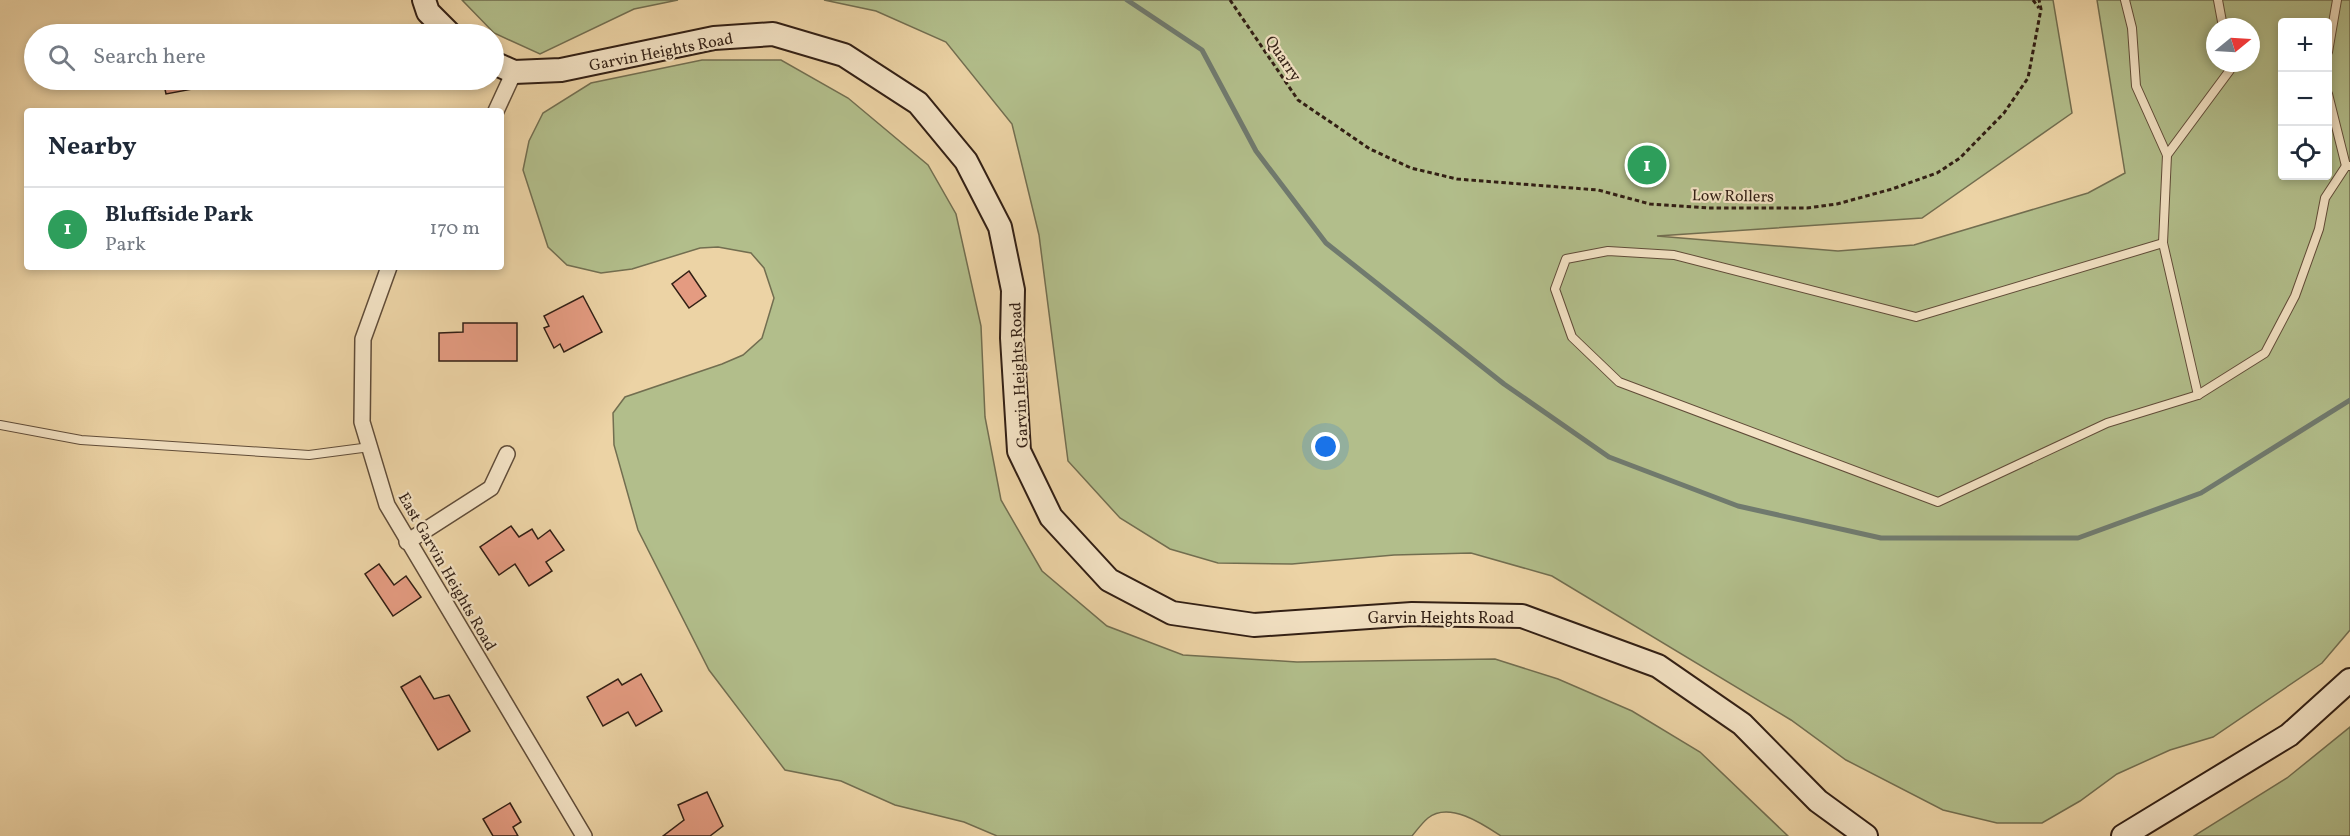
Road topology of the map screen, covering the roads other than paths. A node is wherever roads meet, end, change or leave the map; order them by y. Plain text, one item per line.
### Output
1 (424, 0) edge
2 (2125, 0) edge
3 (2218, 0) edge
4 (2337, 0) edge
5 (2221, 18) edge
6 (440, 24) edge
7 (2332, 29) edge
8 (504, 68) edge
9 (2229, 72) edge
10 (500, 90) edge
11 (497, 108) edge
12 (2332, 108) edge
13 (2167, 155) junction
14 (2348, 166) edge
15 (2163, 243) junction
16 (388, 270) edge
17 (2198, 395) junction
18 (0, 425) edge
19 (370, 447) junction
20 (507, 454) dead end
21 (407, 542) junction
22 (2350, 680) edge
23 (584, 836) edge
24 (1866, 836) edge
25 (2123, 836) edge

1 - 6 main road
2 - 13 lane
3 - 5 lane
4 - 7 lane
8 - 24 main road, Garvin Heights Road
9 - 13 lane
10 - 11 street
12 - 14 lane
13 - 15 lane
14 - 17 lane
15 - 17 lane
15 - 17 lane
16 - 19 street, East Garvin Heights Road
18 - 19 lane
19 - 21 street, East Garvin Heights Road
20 - 21 street
21 - 23 street, East Garvin Heights Road
22 - 25 main road

